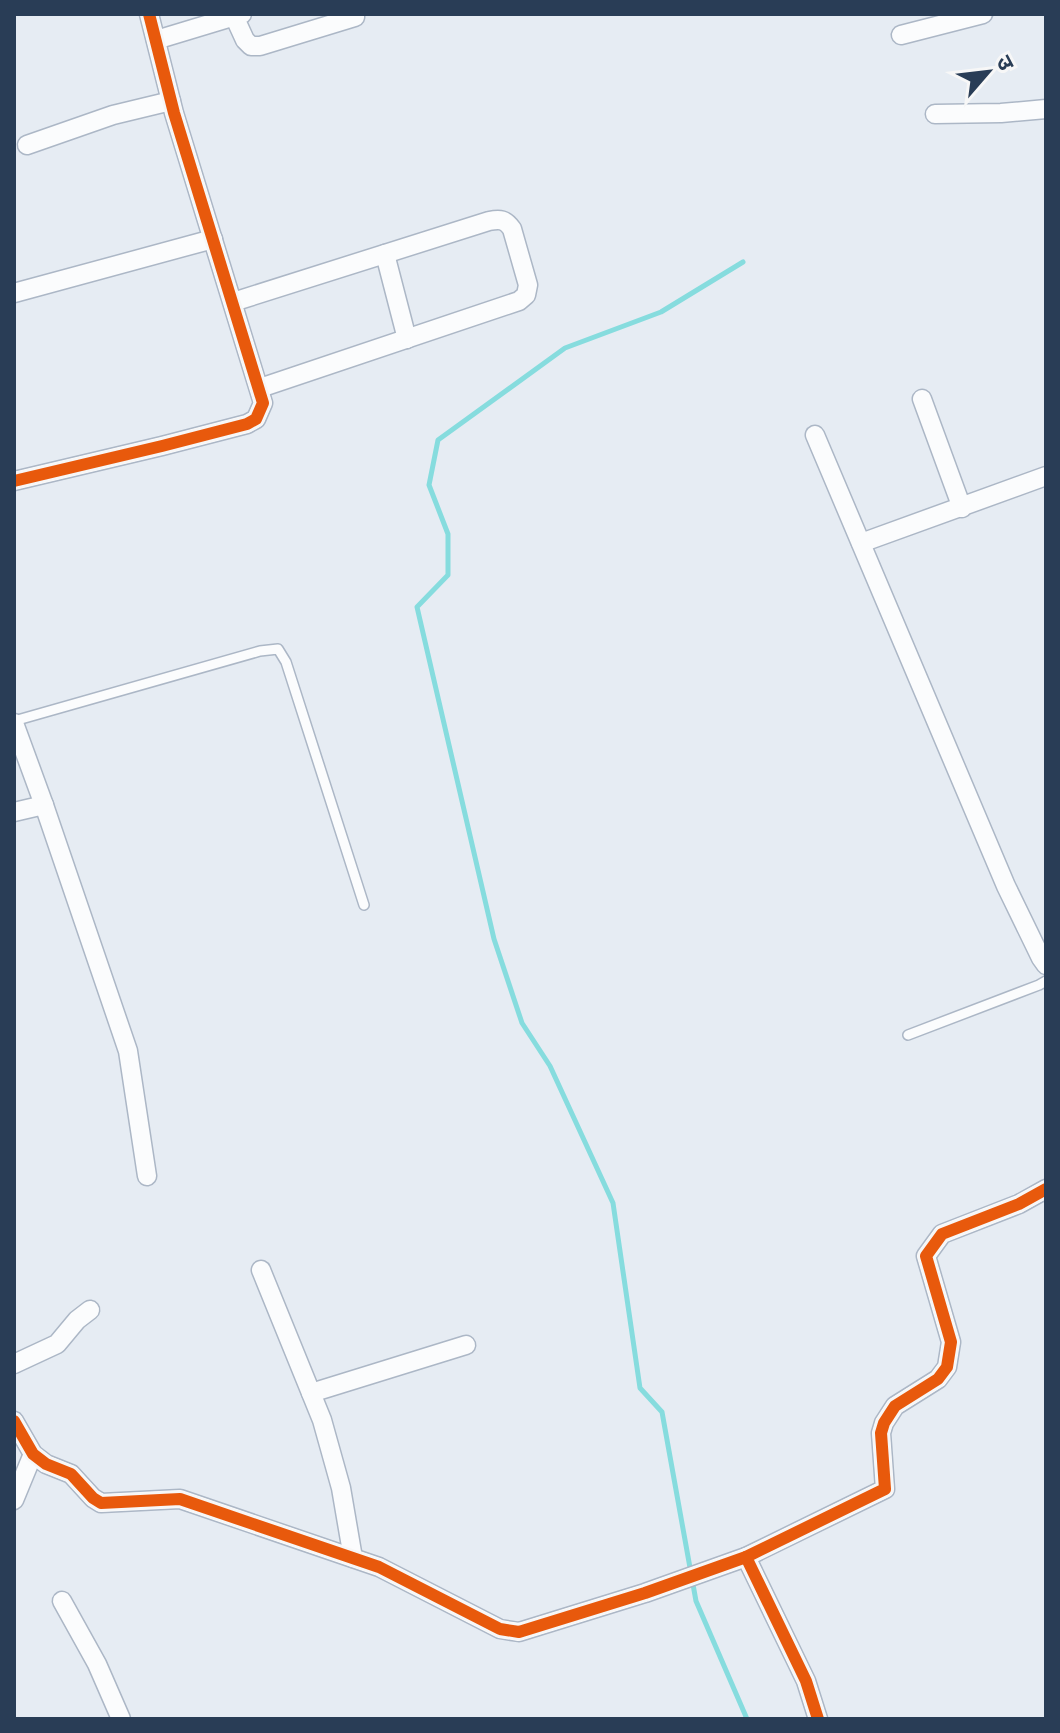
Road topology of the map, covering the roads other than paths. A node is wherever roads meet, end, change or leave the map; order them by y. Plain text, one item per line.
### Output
1 (149, 14) edge
2 (983, 14) edge
3 (238, 15) edge
4 (355, 17) dead end
5 (901, 35) dead end
6 (156, 40) junction
7 (171, 101) junction
8 (1046, 109) edge
9 (935, 114) dead end
10 (27, 145) dead end
11 (213, 239) junction
12 (385, 254) junction
13 (14, 293) edge
14 (233, 302) junction
15 (407, 339) junction
16 (260, 388) junction
17 (922, 399) dead end
18 (815, 435) dead end
19 (1046, 476) edge
20 (14, 481) edge
21 (962, 508) junction
22 (861, 543) junction
23 (14, 722) edge
24 (44, 805) junction
25 (14, 812) edge
26 (364, 905) dead end
27 (1046, 965) edge
28 (1046, 981) edge
29 (908, 1035) dead end
30 (147, 1176) dead end
31 (1046, 1189) edge
32 (261, 1270) dead end
33 (90, 1310) dead end
34 (466, 1345) dead end
35 (14, 1364) edge
36 (311, 1393) junction
37 (14, 1421) edge
38 (33, 1454) junction
39 (14, 1500) edge
40 (746, 1557) junction
41 (353, 1558) junction
42 (62, 1601) dead end
43 (121, 1719) edge
44 (818, 1719) edge

1 - 6 street
2 - 5 street
3 - 4 street
3 - 6 street
6 - 7 street
7 - 10 street
7 - 11 street
8 - 9 street
11 - 13 street
11 - 14 street
12 - 14 street
12 - 15 street
12 - 15 street
14 - 16 street
15 - 16 street
16 - 20 street
17 - 21 street
18 - 22 street
19 - 21 street
21 - 22 street
22 - 27 street
23 - 24 street
23 - 26 lane
24 - 25 street
24 - 30 street
28 - 29 lane
31 - 40 street
32 - 36 street
33 - 35 street
34 - 36 street
36 - 41 street
37 - 38 street
38 - 39 street
38 - 41 street
40 - 41 street
40 - 44 street
42 - 43 street

